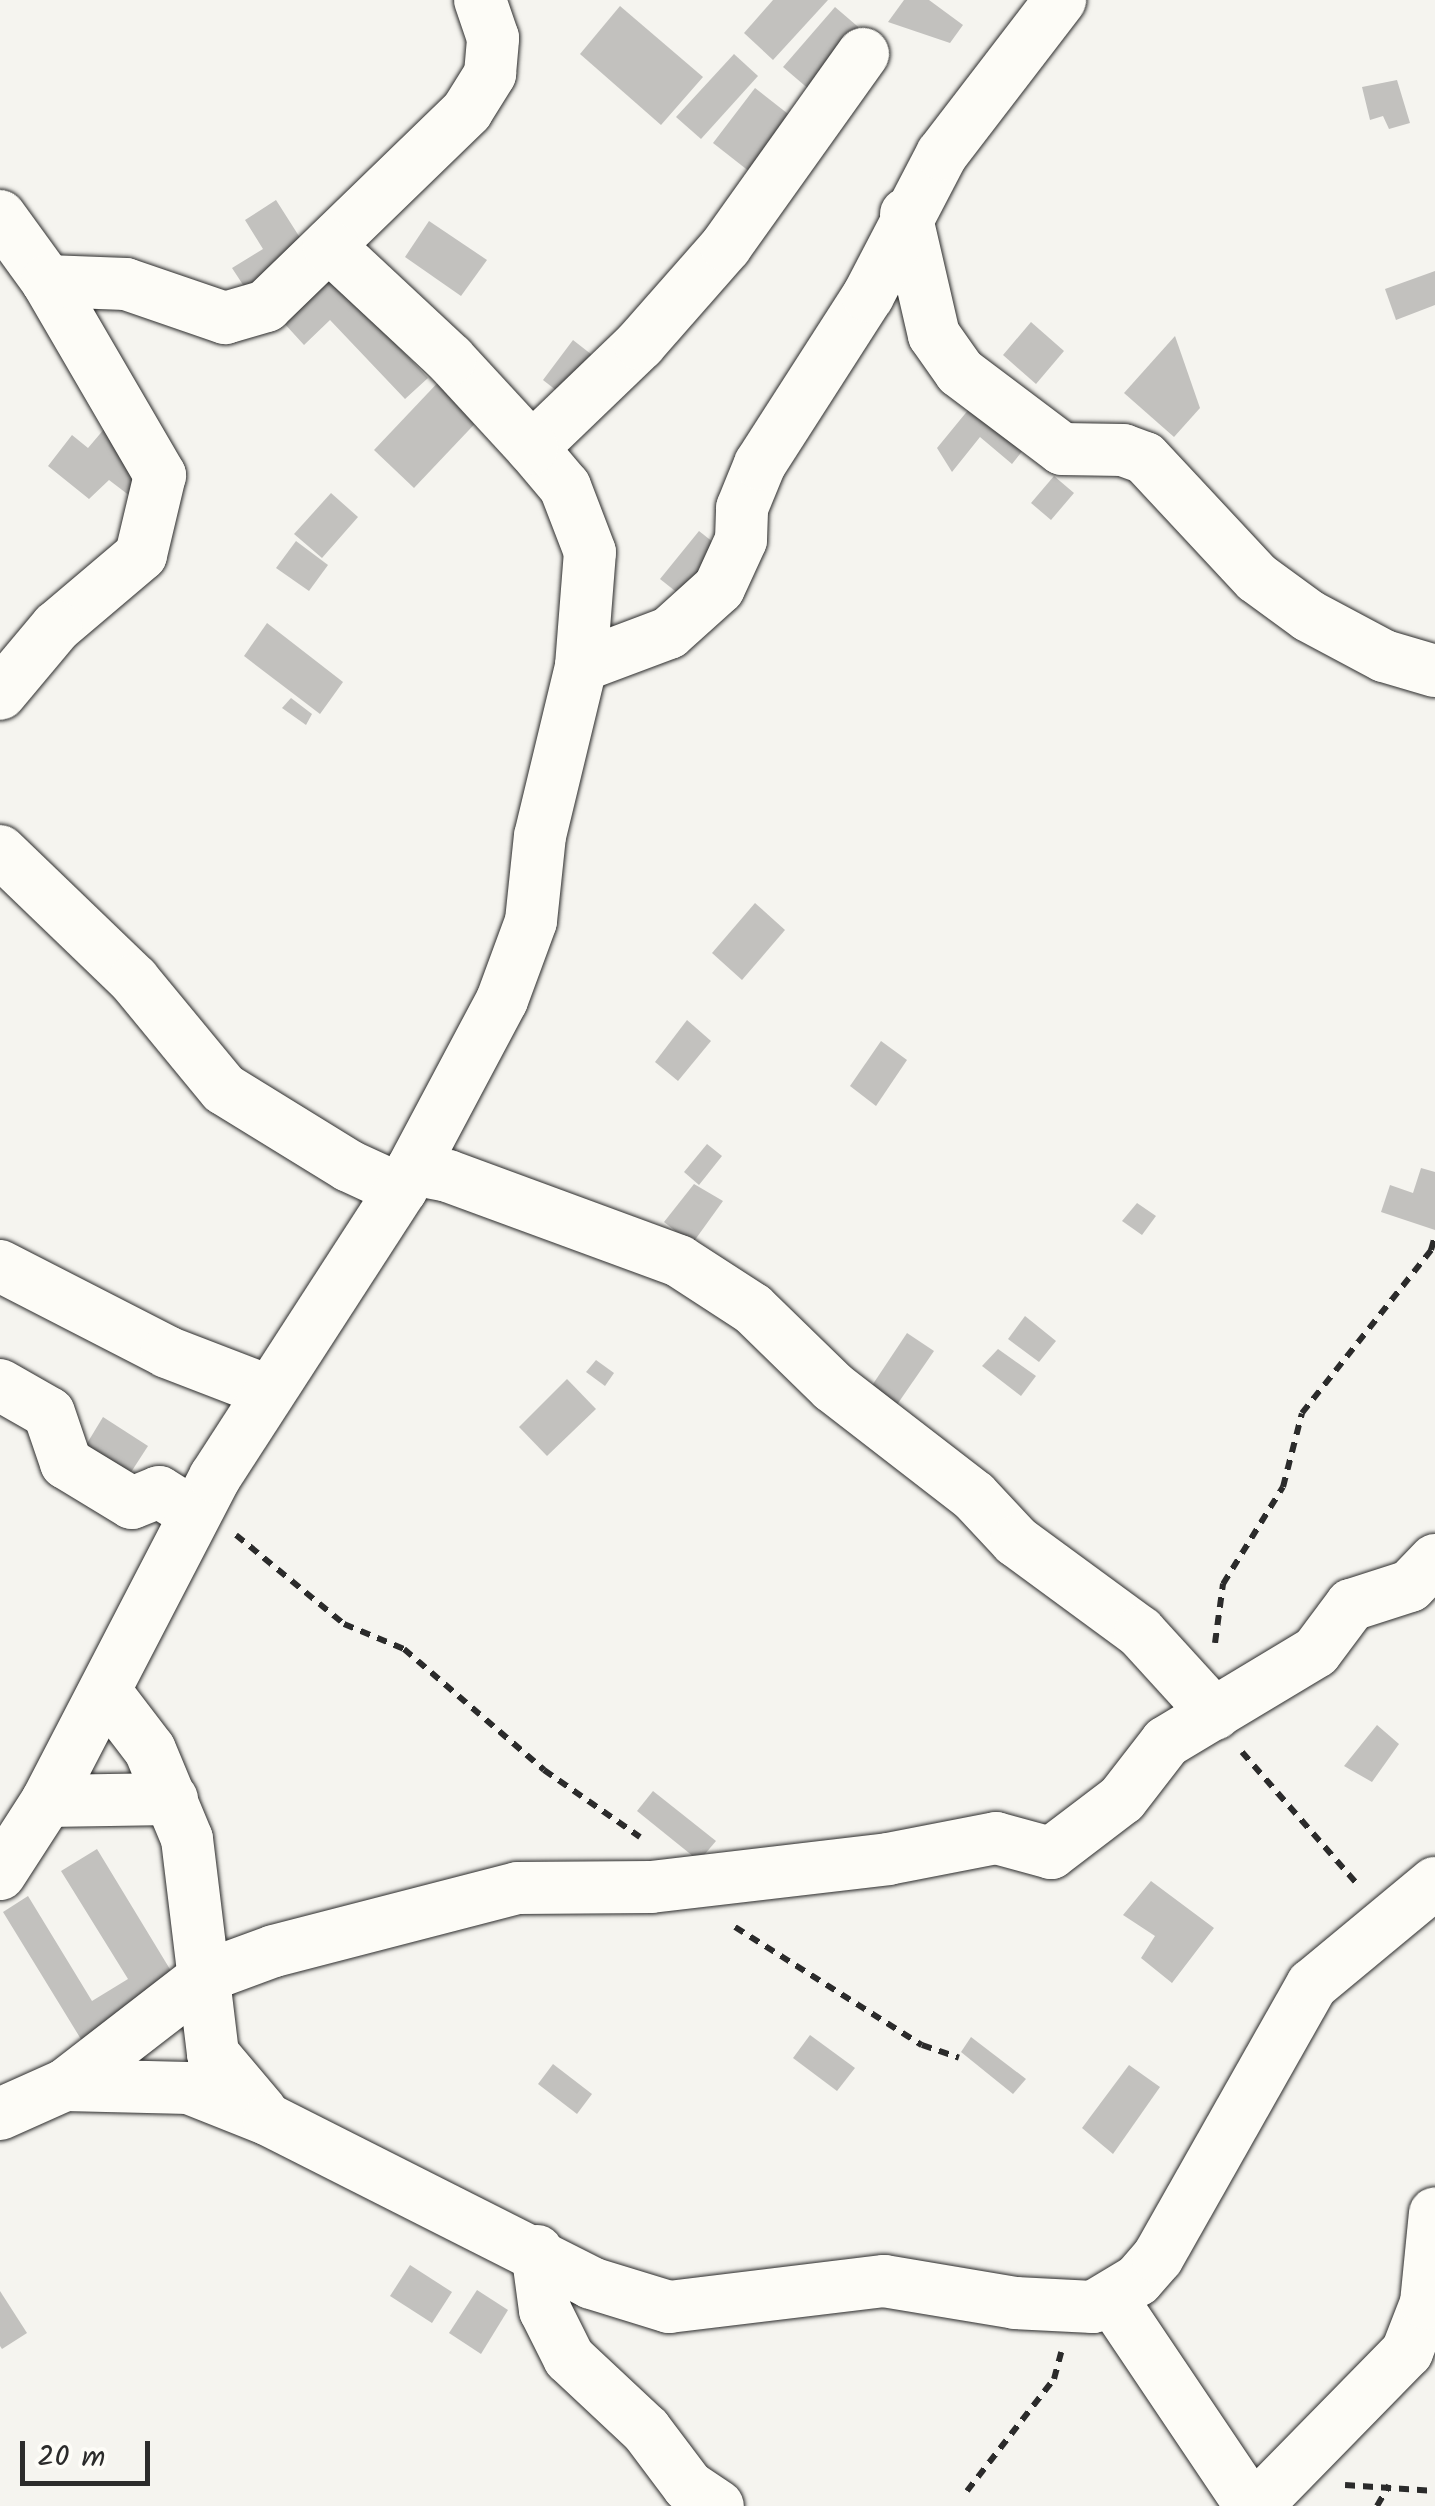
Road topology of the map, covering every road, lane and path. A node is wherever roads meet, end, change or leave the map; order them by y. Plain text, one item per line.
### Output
1 (480, 0) edge
2 (1060, 0) edge
3 (862, 54) dead end
4 (906, 214) junction
5 (0, 216) edge
6 (328, 246) junction
7 (48, 281) junction
8 (532, 448) junction
9 (581, 666) junction
10 (1435, 671) edge
11 (0, 694) edge
12 (0, 851) edge
13 (407, 1180) junction
14 (1435, 1236) edge
15 (0, 1266) edge
16 (0, 1385) edge
17 (268, 1391) junction
18 (194, 1514) junction
19 (1435, 1560) edge
20 (105, 1690) junction
21 (1215, 1714) junction
22 (172, 1799) junction
23 (46, 1800) junction
24 (644, 1840) dead end
25 (0, 1874) edge
26 (1435, 1882) edge
27 (672, 1884) junction
28 (1393, 1922) junction
29 (206, 1976) junction
30 (959, 2058) dead end
31 (65, 2085) junction
32 (0, 2114) edge
33 (269, 2120) junction
34 (1435, 2213) edge
35 (537, 2250) junction
36 (1088, 2302) junction
37 (1389, 2485) junction
38 (1435, 2491) edge
39 (967, 2492) dead end
40 (1262, 2499) edge
41 (718, 2506) edge
42 (1378, 2506) edge

1 - 6 street
2 - 4 street
3 - 8 street
4 - 9 street
4 - 10 street
5 - 7 street
6 - 7 street
6 - 8 street
7 - 11 street
8 - 9 street
9 - 13 street
12 - 13 street
13 - 17 street
13 - 21 street
14 - 21 path
15 - 17 street
16 - 18 street
17 - 18 street
18 - 20 street
18 - 24 path
19 - 21 street
20 - 22 street
20 - 23 street
21 - 27 street
21 - 28 path
22 - 23 street
22 - 29 street
23 - 25 street
26 - 28 street
27 - 29 street
27 - 30 path
28 - 36 street
29 - 31 street
29 - 33 street
31 - 32 street
31 - 33 street
33 - 35 street
34 - 40 street
35 - 36 street
35 - 41 street
36 - 39 path
36 - 40 street
37 - 38 path
37 - 40 path
37 - 42 path

